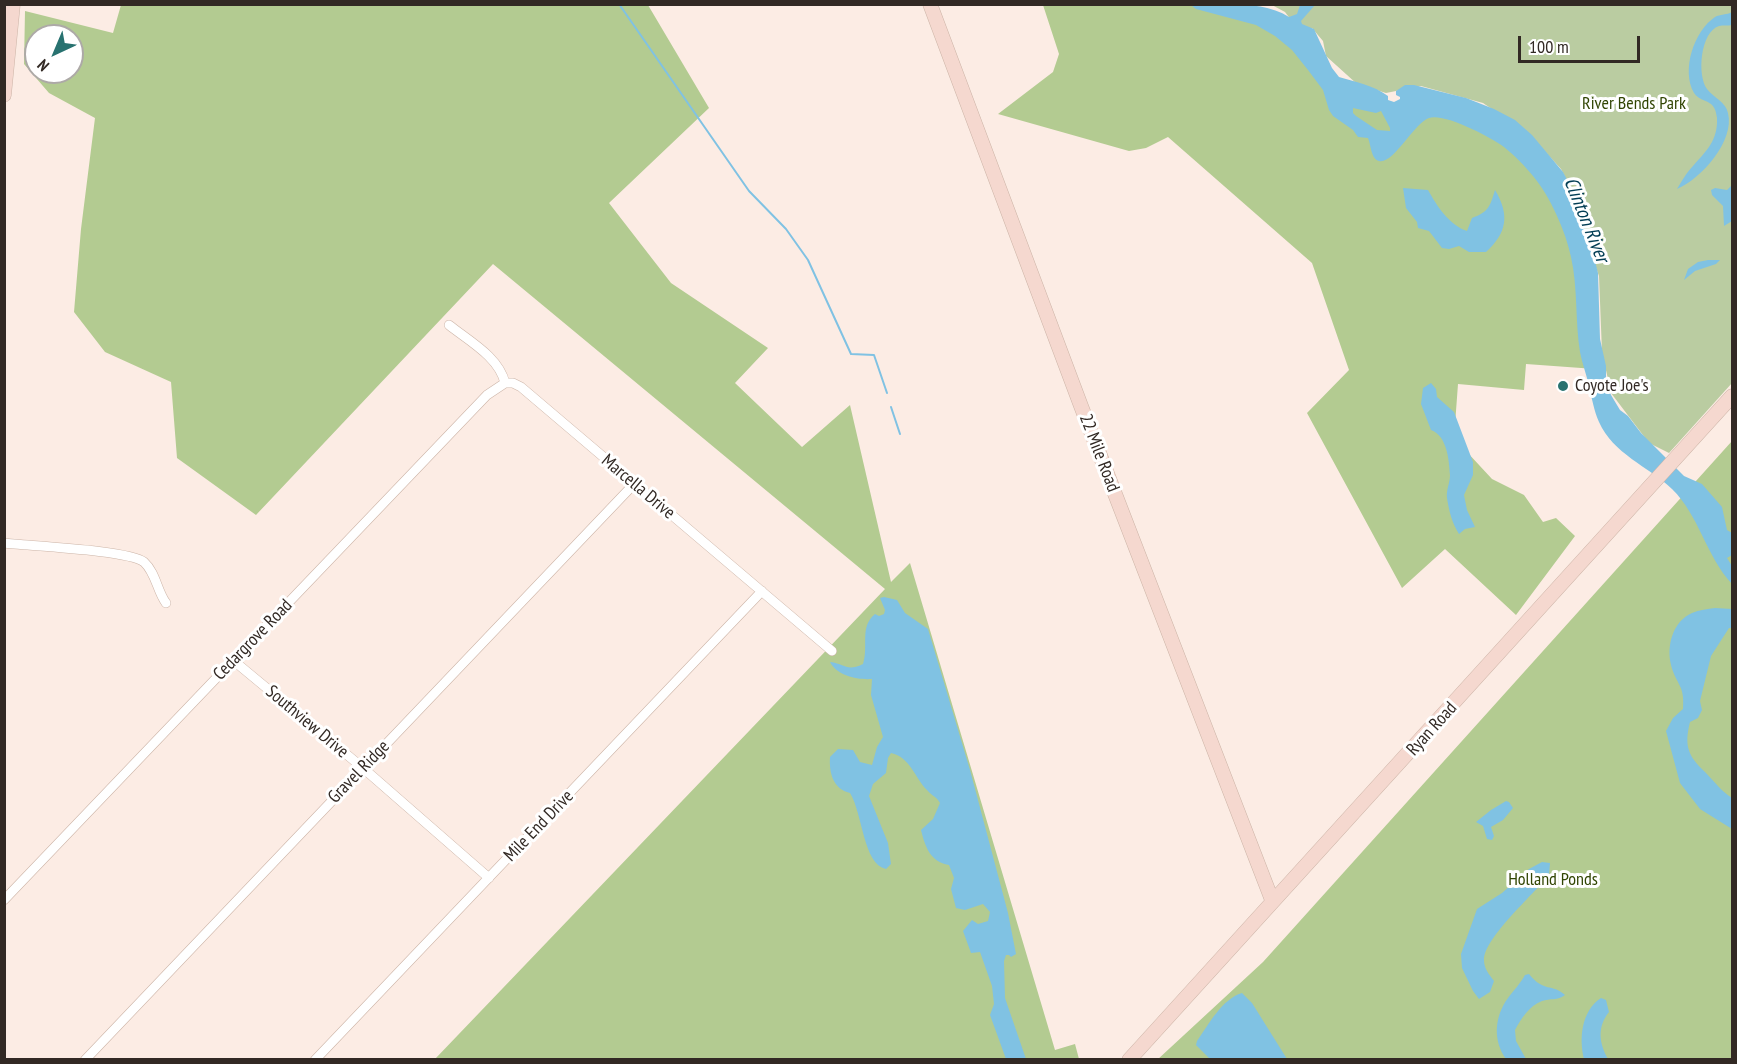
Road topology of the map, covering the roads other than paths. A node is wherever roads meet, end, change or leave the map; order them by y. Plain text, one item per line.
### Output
1 (13, 4) edge
2 (930, 4) edge
3 (4, 95) edge
4 (449, 325) dead end
5 (505, 383) junction
6 (1732, 396) edge
7 (634, 484) junction
8 (4, 543) edge
9 (762, 591) junction
10 (166, 603) dead end
11 (832, 651) dead end
12 (234, 661) junction
13 (363, 768) junction
14 (489, 878) junction
15 (4, 900) edge
16 (1272, 900) junction
17 (85, 1059) edge
18 (315, 1059) edge
19 (1129, 1059) edge

1 - 3 street
2 - 16 street, 22 Mile Road
4 - 5 street
5 - 7 street, Marcella Drive
5 - 12 street, Cedargrove Road
6 - 16 street, Ryan Road
7 - 9 street, Marcella Drive
7 - 13 street, Gravel Ridge
8 - 10 street
9 - 11 street, Marcella Drive
9 - 14 street, Mile End Drive
12 - 13 street, Southview Drive
12 - 15 street, Cedargrove Road
13 - 14 street, Southview Drive
13 - 17 street, Gravel Ridge
14 - 18 street, Mile End Drive
16 - 19 street, Ryan Road

